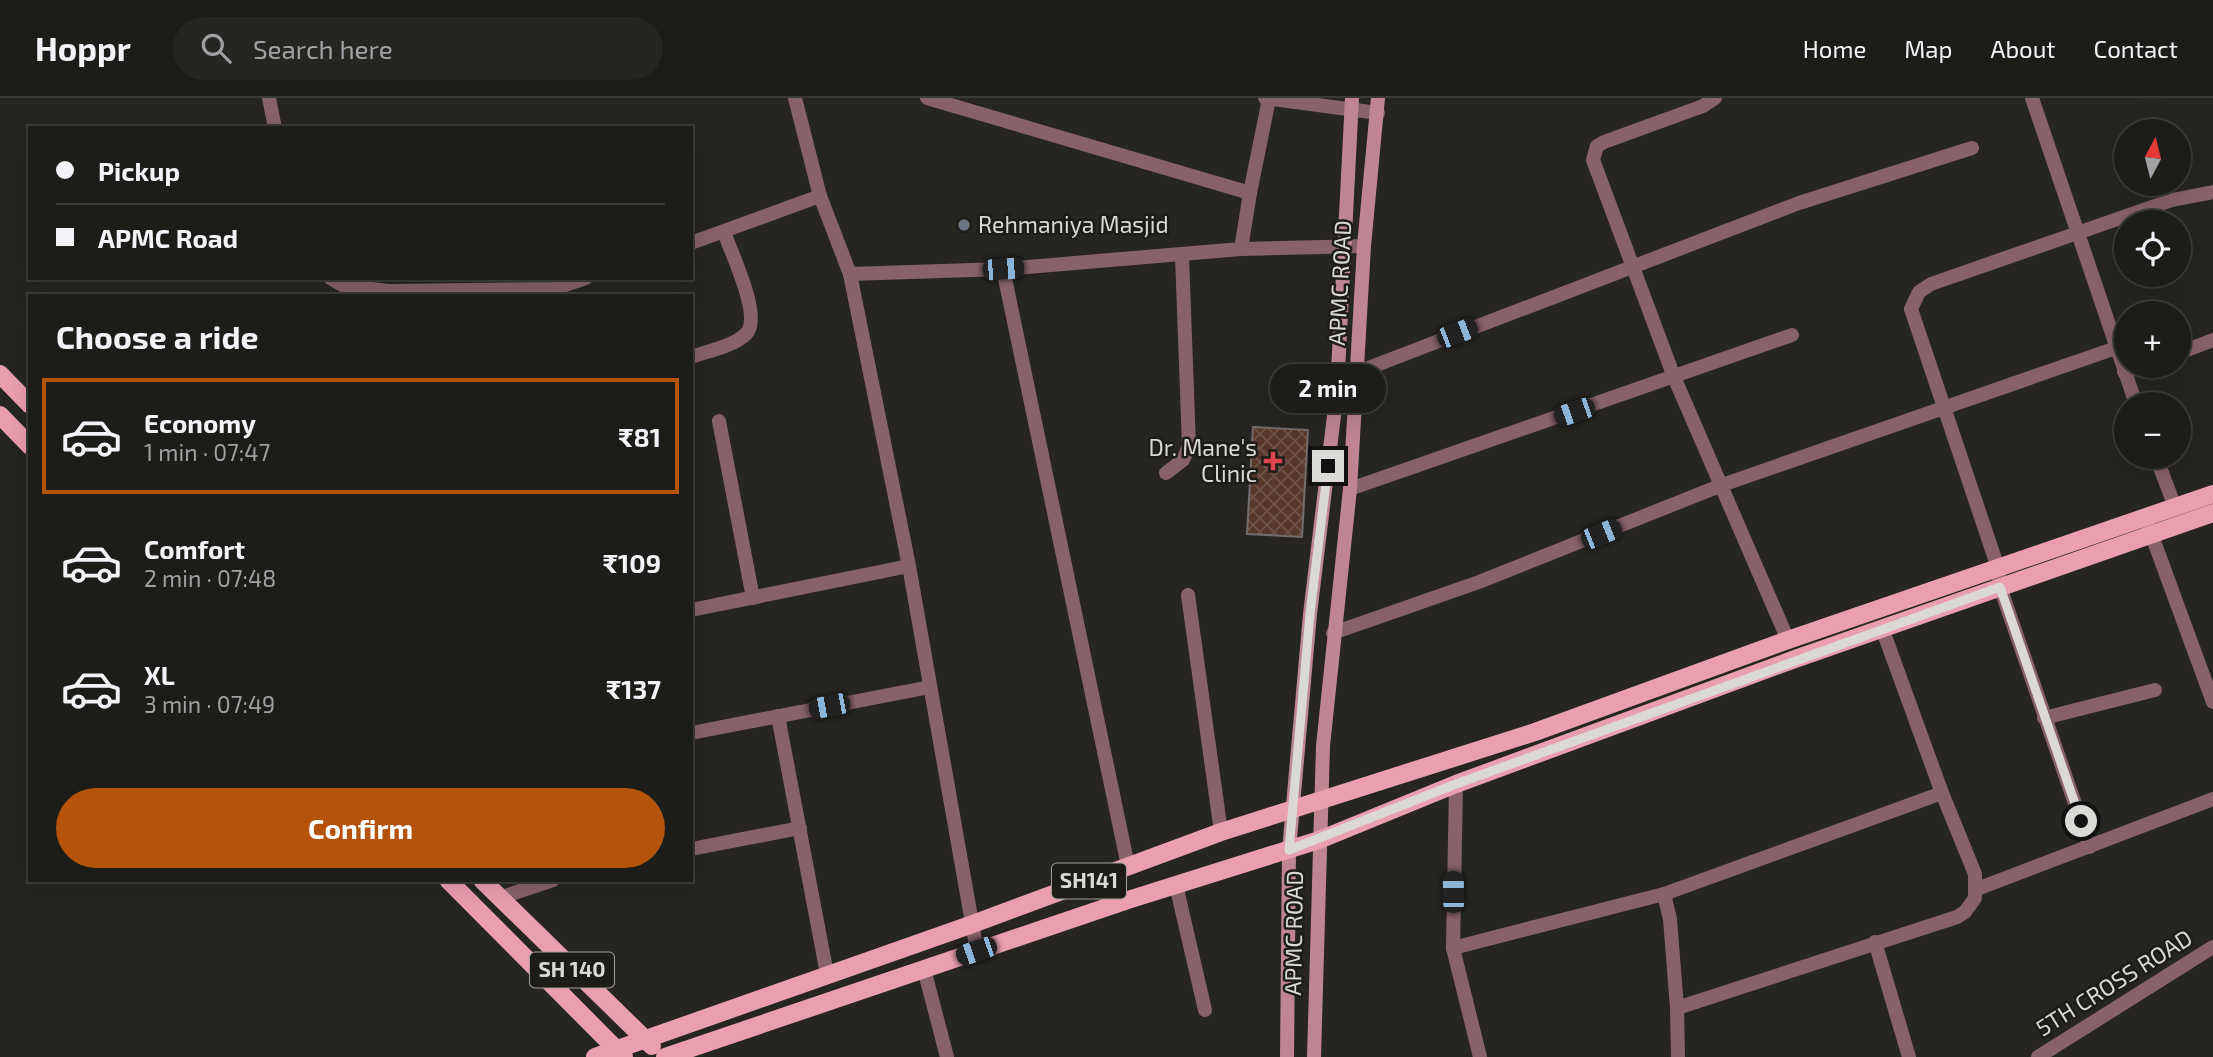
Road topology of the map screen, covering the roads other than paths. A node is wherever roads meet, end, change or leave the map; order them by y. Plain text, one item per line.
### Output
1 (269, 98) edge
2 (795, 98) edge
3 (927, 98) edge
4 (1267, 98) edge
5 (1378, 98) edge
6 (1715, 98) edge
7 (2032, 98) edge
8 (1352, 104) edge
9 (1378, 113) junction
10 (275, 126) edge
11 (1972, 148) dead end
12 (2213, 192) edge
13 (1250, 193) junction
14 (820, 196) junction
15 (723, 232) junction
16 (2076, 233) junction
17 (693, 242) edge
18 (1344, 245) junction
19 (1364, 246) junction
20 (1241, 249) junction
21 (1182, 256) junction
22 (1630, 265) junction
23 (1003, 269) junction
24 (850, 274) junction
25 (334, 280) edge
26 (582, 280) edge
27 (555, 293) edge
28 (1792, 335) dead end
29 (2213, 340) edge
30 (2114, 342) edge
31 (2191, 348) edge
32 (2114, 349) edge
33 (693, 356) edge
34 (1358, 372) junction
35 (0, 374) edge
36 (1674, 377) junction
37 (28, 403) edge
38 (1943, 410) junction
39 (0, 415) edge
40 (719, 421) dead end
41 (28, 444) edge
42 (2161, 469) edge
43 (1166, 473) dead end
44 (1722, 485) junction
45 (1350, 489) junction
46 (2213, 494) edge
47 (2175, 507) junction
48 (2213, 513) edge
49 (2146, 517) junction
50 (2151, 536) junction
51 (909, 566) junction
52 (1998, 568) junction
53 (2000, 587) junction
54 (1188, 595) dead end
55 (753, 598) junction
56 (693, 610) edge
57 (1882, 628) junction
58 (1333, 633) junction
59 (1788, 640) junction
60 (2208, 667) edge
61 (930, 687) junction
62 (2155, 690) dead end
63 (2213, 702) edge
64 (778, 716) junction
65 (2044, 718) junction
66 (693, 733) edge
67 (1456, 784) junction
68 (1942, 793) junction
69 (2213, 799) edge
70 (1322, 800) junction
71 (1295, 808) junction
72 (800, 828) junction
73 (1221, 832) junction
74 (1319, 840) junction
75 (2090, 847) junction
76 (693, 849) edge
77 (1289, 850) junction
78 (1128, 866) junction
79 (450, 882) edge
80 (484, 882) edge
81 (547, 882) edge
82 (1176, 885) junction
83 (1977, 889) junction
84 (1664, 894) junction
85 (499, 898) junction
86 (970, 925) junction
87 (1875, 942) junction
88 (2213, 947) edge
89 (1453, 948) junction
90 (976, 951) junction
91 (924, 969) junction
92 (827, 974) junction
93 (1677, 1008) junction
94 (1205, 1010) dead end
95 (646, 1041) junction
96 (620, 1053) edge
97 (595, 1057) edge
98 (664, 1057) edge
99 (947, 1057) edge
100 (1287, 1057) edge
101 (1314, 1057) edge
102 (1480, 1057) edge
103 (1678, 1057) edge
104 (1909, 1057) edge
105 (2038, 1057) edge

1 - 10 street
2 - 14 street
3 - 13 street
4 - 8 street
4 - 13 street
5 - 9 street, APMC ROAD
6 - 22 street
7 - 16 street
8 - 9 street
8 - 18 street, APMC ROAD
9 - 19 street, APMC ROAD
11 - 22 street
12 - 16 street
13 - 20 street
14 - 15 street
14 - 24 street
15 - 17 street
15 - 33 street
16 - 30 street
16 - 38 street
18 - 19 street
18 - 20 street
18 - 71 street, APMC ROAD
19 - 34 street, APMC ROAD
20 - 21 street
21 - 23 street
21 - 43 street
22 - 34 street
22 - 36 street
23 - 24 street
23 - 78 street
24 - 51 street
25 - 27 street
26 - 27 street
28 - 36 street
29 - 31 street
32 - 38 street
34 - 45 street, APMC ROAD
35 - 37 main road
36 - 44 street
36 - 45 street
38 - 44 street
38 - 52 street
39 - 41 main road
40 - 55 street
42 - 47 street
44 - 58 street
44 - 59 street
45 - 58 street, APMC ROAD
46 - 47 main road, SH141
47 - 49 main road, SH141
48 - 50 main road
49 - 50 street
49 - 52 main road, SH141
50 - 53 main road
50 - 60 street
51 - 55 street
51 - 61 street
52 - 53 street
52 - 59 main road, SH141
53 - 57 main road
53 - 65 street
54 - 73 street
55 - 56 street
57 - 67 main road
57 - 68 street
58 - 70 street, APMC ROAD
59 - 70 main road, SH141
60 - 63 street
61 - 64 street
61 - 86 street
62 - 65 street
64 - 66 street
64 - 72 street
65 - 75 street
67 - 74 main road
67 - 89 street
68 - 83 street
68 - 84 street
69 - 75 street
70 - 71 main road, SH141
70 - 74 street, APMC ROAD
71 - 73 main road, SH141
71 - 77 street, APMC ROAD
72 - 76 street
72 - 92 street
73 - 78 main road, SH141
74 - 77 main road
74 - 101 street, APMC ROAD
75 - 83 street
77 - 82 main road
77 - 100 street, APMC ROAD
78 - 86 main road, SH141
79 - 96 main road, SH 140
80 - 85 main road, SH 140
81 - 85 street
82 - 90 main road
82 - 94 street
83 - 87 street
84 - 89 street
84 - 93 street
85 - 95 main road, SH 140
86 - 90 street
86 - 92 main road, SH141
87 - 93 street
87 - 104 street
88 - 105 street, 5TH CROSS ROAD
89 - 102 street
90 - 91 main road
91 - 98 main road
91 - 99 street
92 - 95 main road, SH141
93 - 103 street
95 - 96 main road, SH141
95 - 98 main road, SH 140
96 - 97 main road, SH141

